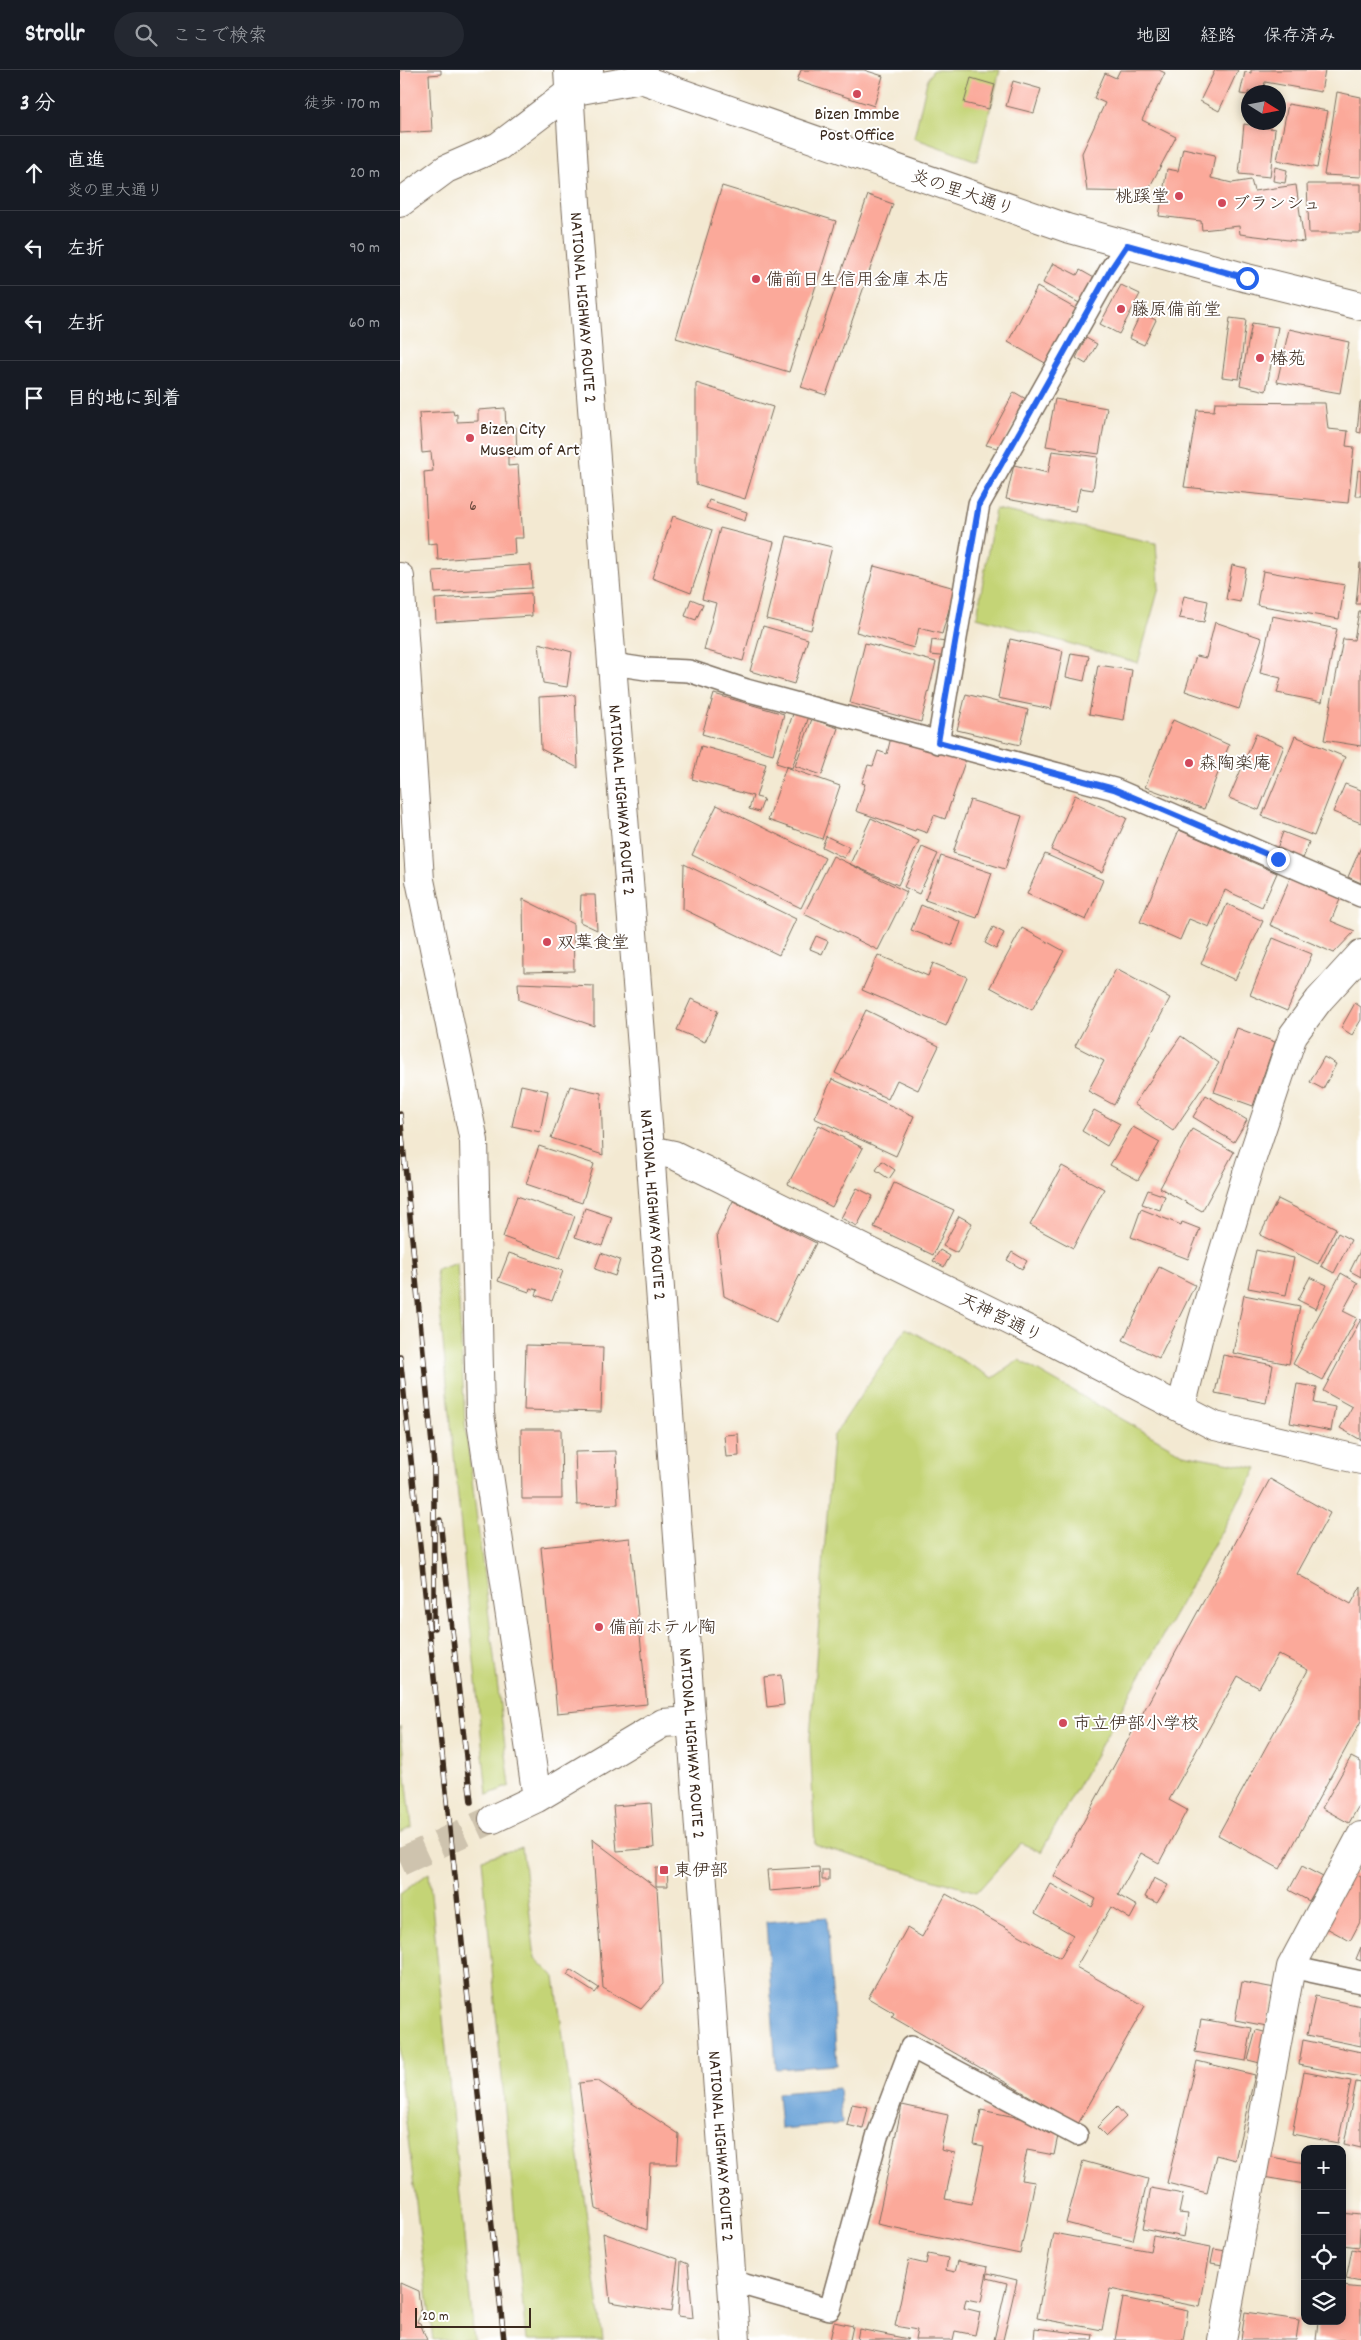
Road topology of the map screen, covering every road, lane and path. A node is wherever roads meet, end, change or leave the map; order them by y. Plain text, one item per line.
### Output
1 (589, 70) edge
2 (569, 81) edge
3 (400, 203) edge
4 (1127, 245) junction
5 (1361, 306) edge
6 (400, 577) edge
7 (613, 664) junction
8 (938, 742) junction
9 (1361, 896) edge
10 (1361, 954) edge
11 (650, 1150) junction
12 (1181, 1408) junction
13 (1361, 1460) edge
14 (690, 1721) junction
15 (537, 1798) junction
16 (493, 1819) tunnel mouth
17 (1361, 1836) edge
18 (1291, 1967) junction
19 (1361, 1982) edge
20 (1077, 2135) dead end
21 (731, 2281) junction
22 (736, 2340) edge
23 (1222, 2340) edge

1 - 2 main road
2 - 3 main road
2 - 4 main road, 炎の里大通り
2 - 7 main road, NATIONAL HIGHWAY ROUTE 2
4 - 5 main road, 炎の里大通り
4 - 8 lane
6 - 15 main road
7 - 8 lane
7 - 11 main road, NATIONAL HIGHWAY ROUTE 2
8 - 9 lane
10 - 12 main road
11 - 12 main road, 天神宮通り
11 - 14 main road, NATIONAL HIGHWAY ROUTE 2
12 - 13 main road, 天神宮通り
14 - 15 main road
14 - 21 main road, NATIONAL HIGHWAY ROUTE 2
15 - 16 main road
17 - 18 main road
18 - 19 lane
18 - 23 main road
20 - 21 lane
21 - 22 main road, NATIONAL HIGHWAY ROUTE 2

